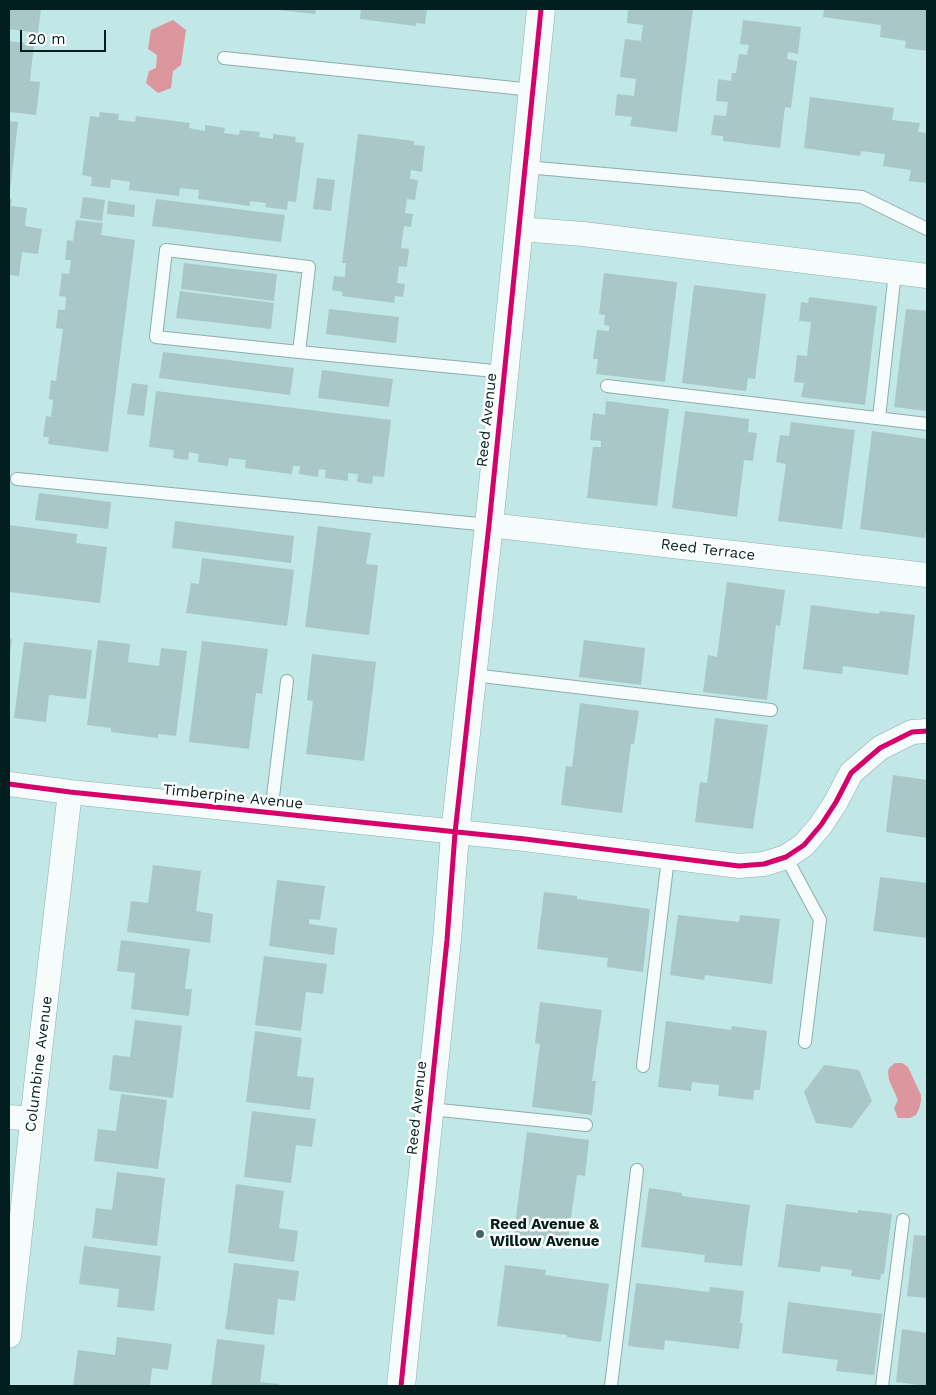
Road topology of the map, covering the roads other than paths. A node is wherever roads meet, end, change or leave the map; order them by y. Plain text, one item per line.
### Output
1 (541, 9) edge
2 (224, 58) dead end
3 (533, 90) junction
4 (526, 167) junction
5 (927, 228) edge
6 (519, 229) junction
7 (895, 272) junction
8 (927, 276) edge
9 (299, 352) junction
10 (505, 372) junction
11 (607, 386) dead end
12 (879, 418) junction
13 (927, 424) edge
14 (17, 479) dead end
15 (489, 525) junction
16 (927, 575) edge
17 (473, 675) junction
18 (287, 681) dead end
19 (771, 710) dead end
20 (927, 730) edge
21 (9, 784) edge
22 (70, 792) junction
23 (271, 814) junction
24 (455, 832) junction
25 (786, 857) junction
26 (668, 858) junction
27 (805, 1042) dead end
28 (643, 1066) dead end
29 (430, 1109) junction
30 (9, 1117) edge
31 (32, 1119) junction
32 (586, 1124) dead end
33 (638, 1170) dead end
34 (903, 1220) dead end
35 (9, 1336) edge
36 (401, 1386) edge
37 (611, 1386) edge
38 (882, 1386) edge

1 - 3 main road, Reed Avenue
2 - 3 lane
3 - 4 main road, Reed Avenue
4 - 5 lane
4 - 6 main road, Reed Avenue
6 - 7 street
6 - 10 main road, Reed Avenue
7 - 8 street
7 - 12 lane
9 - 9 lane
9 - 10 lane
10 - 15 main road, Reed Avenue
11 - 12 lane
12 - 13 lane
14 - 15 lane
15 - 16 street, Reed Terrace
15 - 17 main road, Reed Avenue
17 - 19 lane
17 - 24 main road, Reed Avenue
18 - 23 lane
20 - 25 street
21 - 22 street, Timberpine Avenue
22 - 23 street, Timberpine Avenue
22 - 31 street, Columbine Avenue
23 - 24 street, Timberpine Avenue
24 - 26 street
24 - 29 main road, Reed Avenue
25 - 26 street
25 - 27 lane
26 - 28 lane
29 - 32 lane
29 - 36 main road, Reed Avenue
30 - 31 street
31 - 35 street, Columbine Avenue
33 - 37 lane
34 - 38 lane

